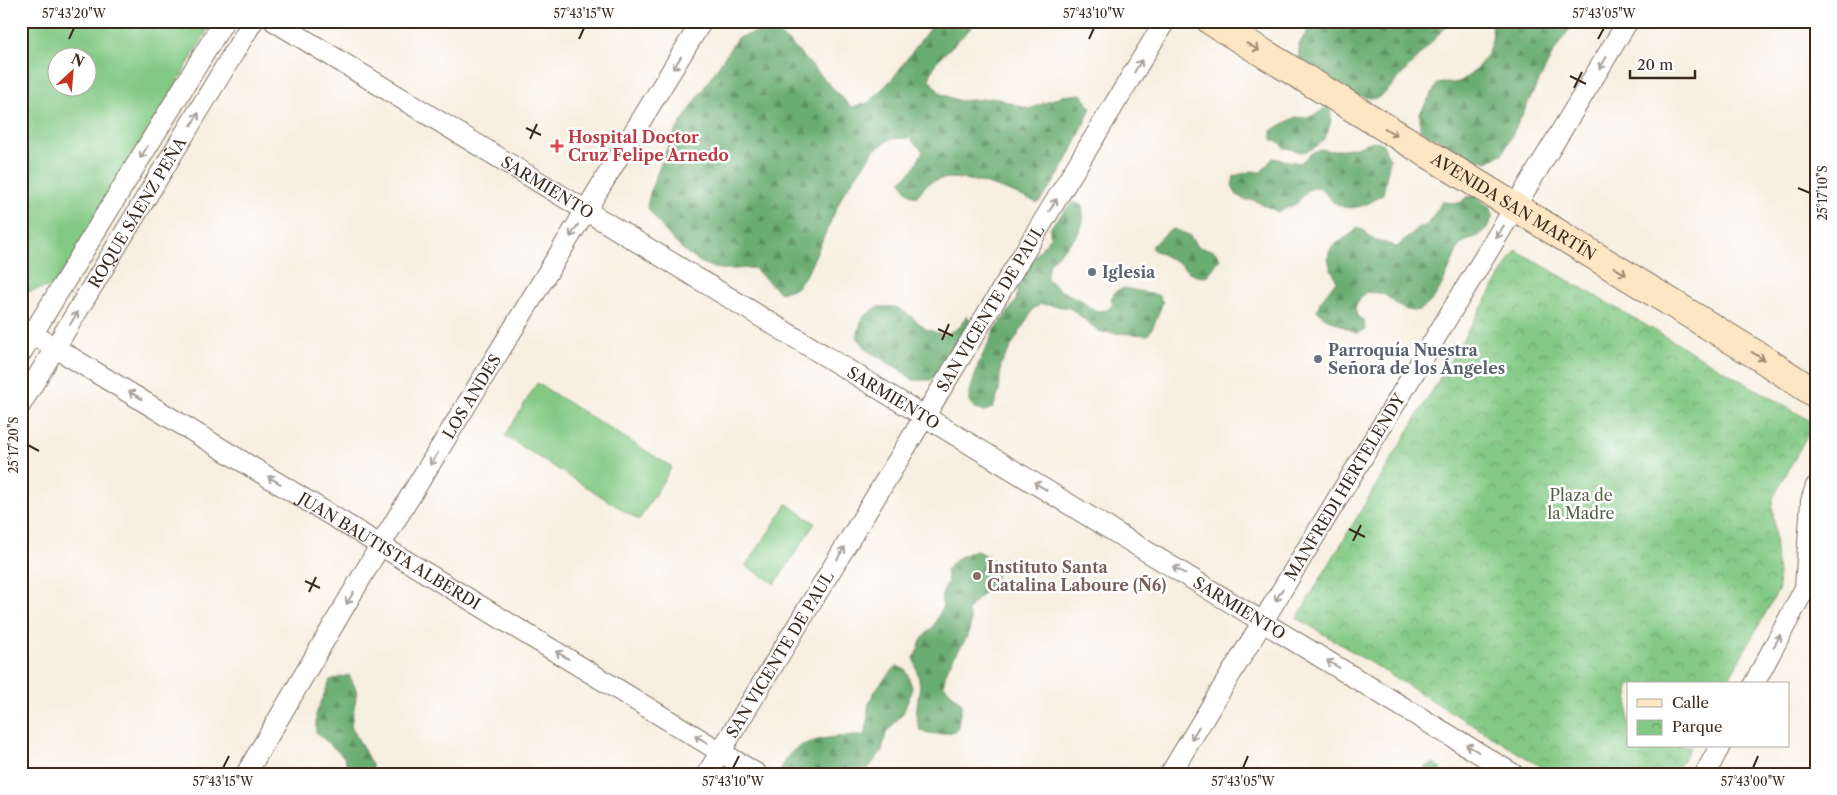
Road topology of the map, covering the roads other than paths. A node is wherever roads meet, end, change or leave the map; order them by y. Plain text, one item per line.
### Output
1 (224, 21) edge
2 (254, 21) edge
3 (274, 21) edge
4 (702, 21) edge
5 (1165, 21) edge
6 (1211, 21) edge
7 (1628, 21) edge
8 (1515, 207) junction
9 (587, 209) junction
10 (27, 330) edge
11 (56, 348) junction
12 (21, 352) edge
13 (1816, 394) edge
14 (21, 404) edge
15 (925, 415) junction
16 (1816, 486) edge
17 (381, 544) junction
18 (1263, 621) junction
19 (1755, 682) edge
20 (1719, 748) edge
21 (720, 751) junction
22 (246, 774) edge
23 (707, 774) edge
24 (758, 774) edge
25 (1170, 774) edge
26 (1513, 774) edge
27 (1705, 774) edge

1 -> 10 street, ROQUE SÁENZ PEÑA
11 -> 2 street, ROQUE SÁENZ PEÑA
3 - 9 street, SARMIENTO
4 -> 9 street, LOS ANDES
15 -> 5 street, SAN VICENTE DE PAUL
6 -> 8 main road, AVENIDA SAN MARTÍN
7 -> 8 street, MANFREDI HERTELENDY
8 -> 13 main road, AVENIDA SAN MARTÍN
8 -> 18 street, MANFREDI HERTELENDY
9 - 15 street, SARMIENTO
9 -> 17 street, LOS ANDES
10 - 11 street, JUAN BAUTISTA ALBERDI
10 - 12 street, ROQUE SÁENZ PEÑA
11 - 14 street, ROQUE SÁENZ PEÑA
17 -> 11 street, JUAN BAUTISTA ALBERDI
18 -> 15 street, SARMIENTO
21 -> 15 street, SAN VICENTE DE PAUL
19 -> 16 street
21 -> 17 street, JUAN BAUTISTA ALBERDI
17 -> 22 street, LOS ANDES
18 -> 25 street, MANFREDI HERTELENDY
26 -> 18 street, SARMIENTO
20 - 27 street
21 - 23 street, SAN VICENTE DE PAUL
21 - 24 street, JUAN BAUTISTA ALBERDI

